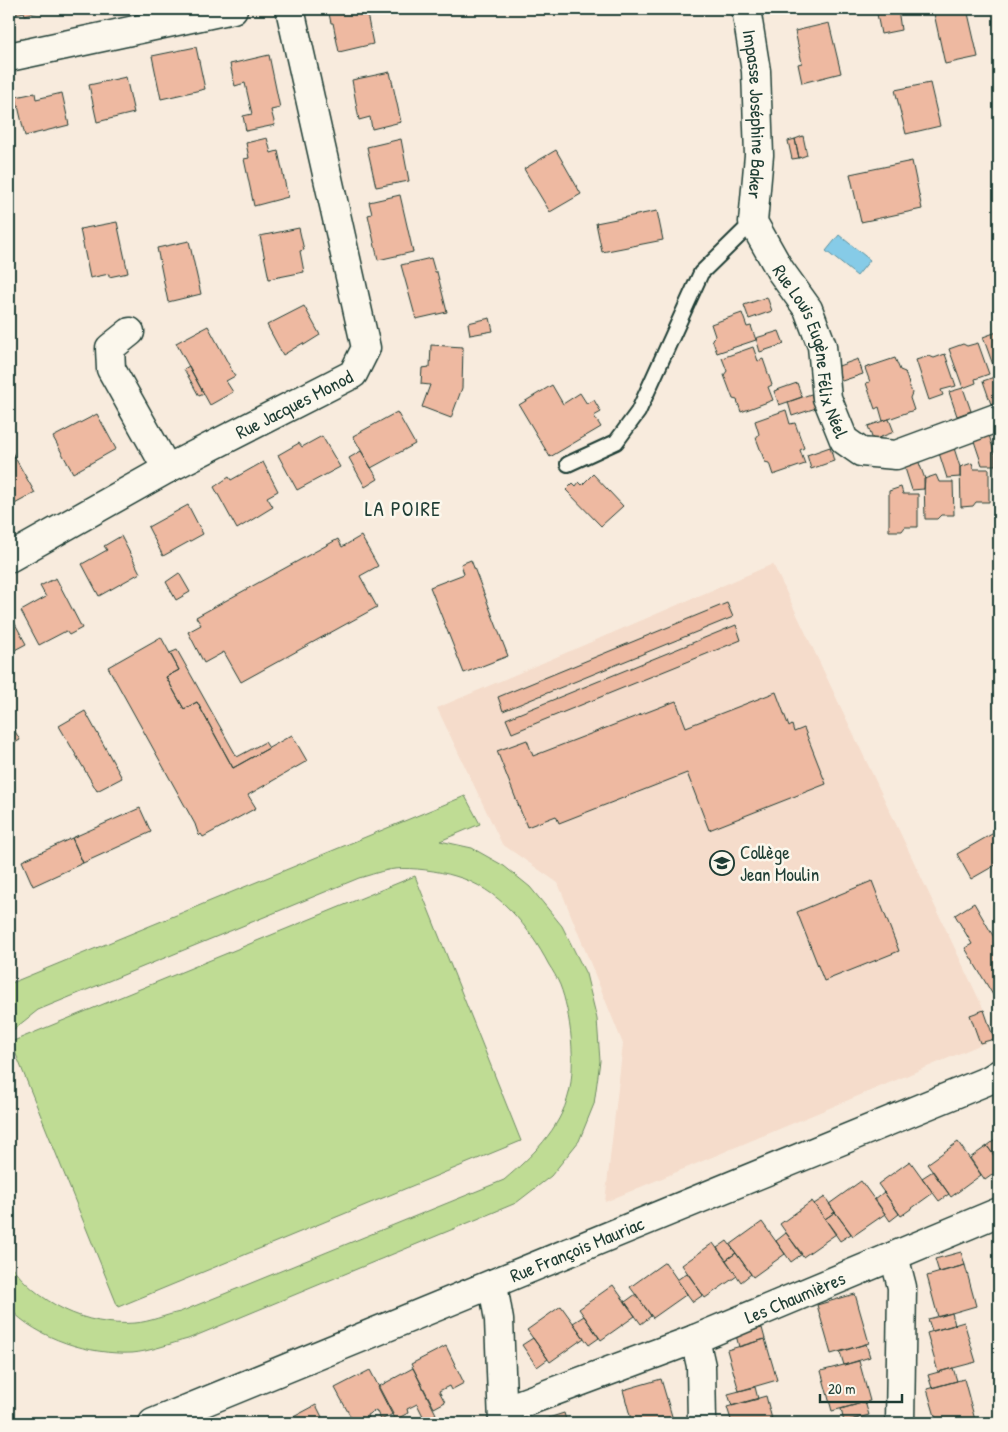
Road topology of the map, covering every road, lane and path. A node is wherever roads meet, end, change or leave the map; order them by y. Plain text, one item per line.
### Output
1 (233, 9) edge
2 (290, 9) edge
3 (746, 9) edge
4 (9, 57) edge
5 (753, 222) junction
6 (130, 332) dead end
7 (999, 418) edge
8 (568, 464) dead end
9 (167, 469) junction
10 (9, 558) edge
11 (999, 1074) edge
12 (999, 1212) edge
13 (894, 1256) junction
14 (492, 1285) junction
15 (695, 1338) junction
16 (503, 1416) edge
17 (153, 1423) edge
18 (702, 1423) edge
19 (900, 1423) edge

1 - 4 street
2 - 9 street, Rue Jacques Monod
3 - 5 street, Impasse Joséphine Baker
5 - 7 street, Rue Louis Eugène Félix Néel
5 - 8 lane
6 - 9 street
9 - 10 street, Rue Jacques Monod
11 - 14 street, Rue François Mauriac
12 - 13 street, Les Chaumières
13 - 15 street, Les Chaumières
13 - 19 street
14 - 16 street, Les Chaumières
14 - 17 street, Rue François Mauriac
15 - 16 street, Les Chaumières
15 - 18 street

